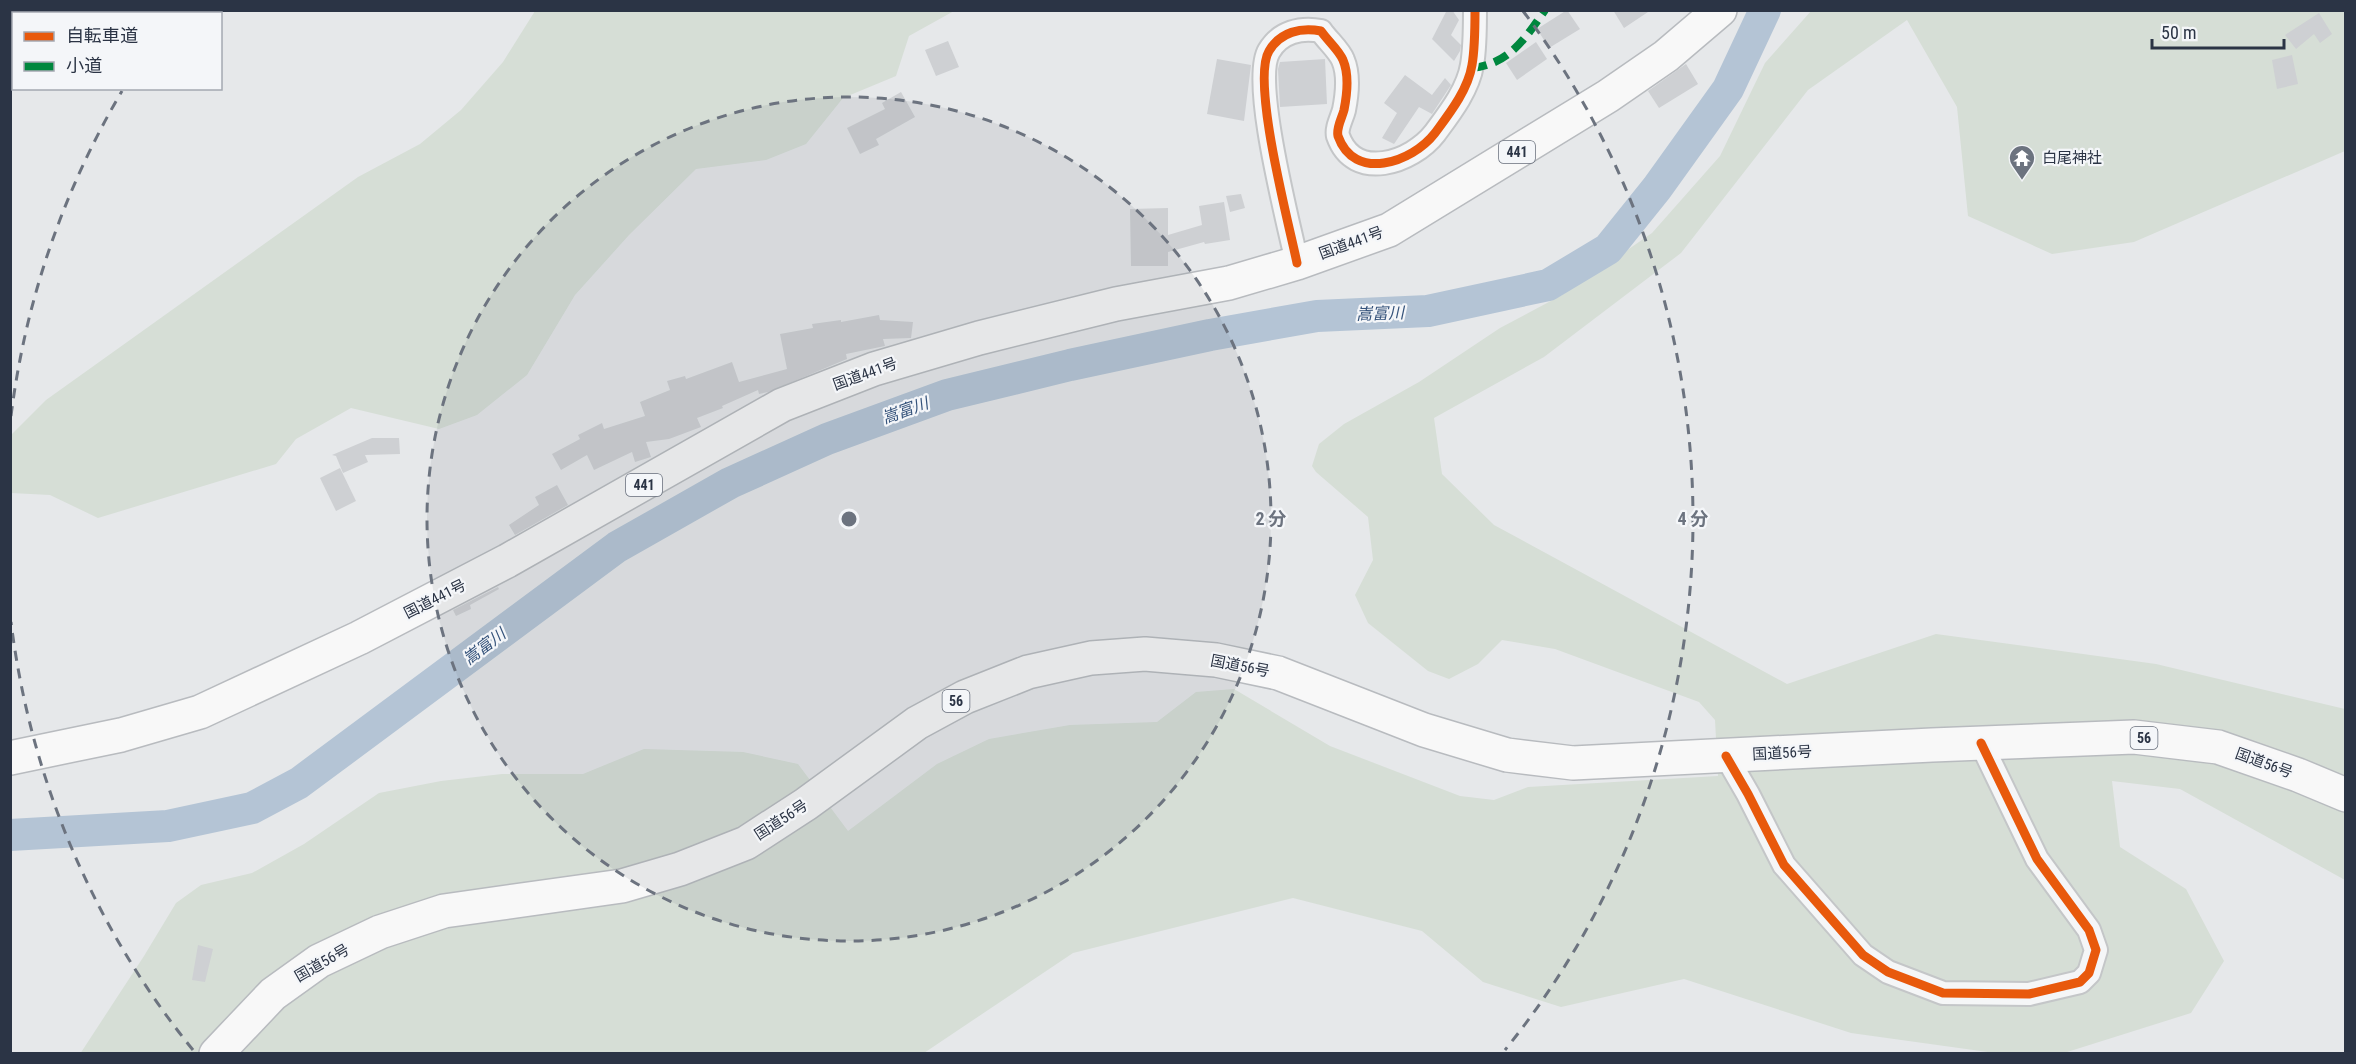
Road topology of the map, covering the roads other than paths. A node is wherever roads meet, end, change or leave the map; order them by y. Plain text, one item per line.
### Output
1 (1475, 10) edge
2 (1720, 10) edge
3 (1297, 263) junction
4 (1981, 743) junction
5 (1726, 756) junction
6 (10, 758) edge
7 (2346, 795) edge
8 (216, 1053) edge

1 - 3 street
2 - 3 highway, 国道441号 / 441
3 - 6 highway, 国道441号 / 441
4 - 5 highway, 国道56号 / 56
4 - 5 street
4 - 7 highway, 国道56号 / 56
5 - 8 highway, 国道56号 / 56

